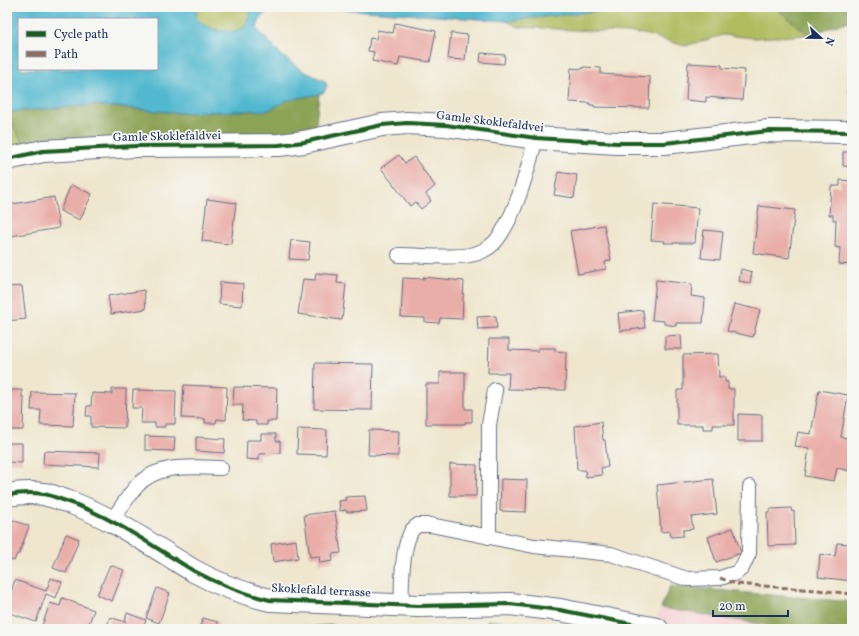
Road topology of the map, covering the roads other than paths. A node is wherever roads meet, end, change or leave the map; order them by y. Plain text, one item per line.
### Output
1 (852, 132) edge
2 (536, 138) junction
3 (7, 159) edge
4 (399, 255) dead end
5 (495, 390) dead end
6 (221, 468) dead end
7 (750, 487) dead end
8 (7, 495) edge
9 (112, 520) junction
10 (489, 537) junction
11 (402, 605) junction
12 (657, 629) edge

1 - 2 street, Gamle Skoklefaldvei
2 - 3 street, Gamle Skoklefaldvei
2 - 4 lane
5 - 10 lane
6 - 9 lane
7 - 10 lane
8 - 9 street, Skoklefald terrasse
9 - 11 street, Skoklefald terrasse
10 - 11 lane
11 - 12 street, Skoklefald terrasse

